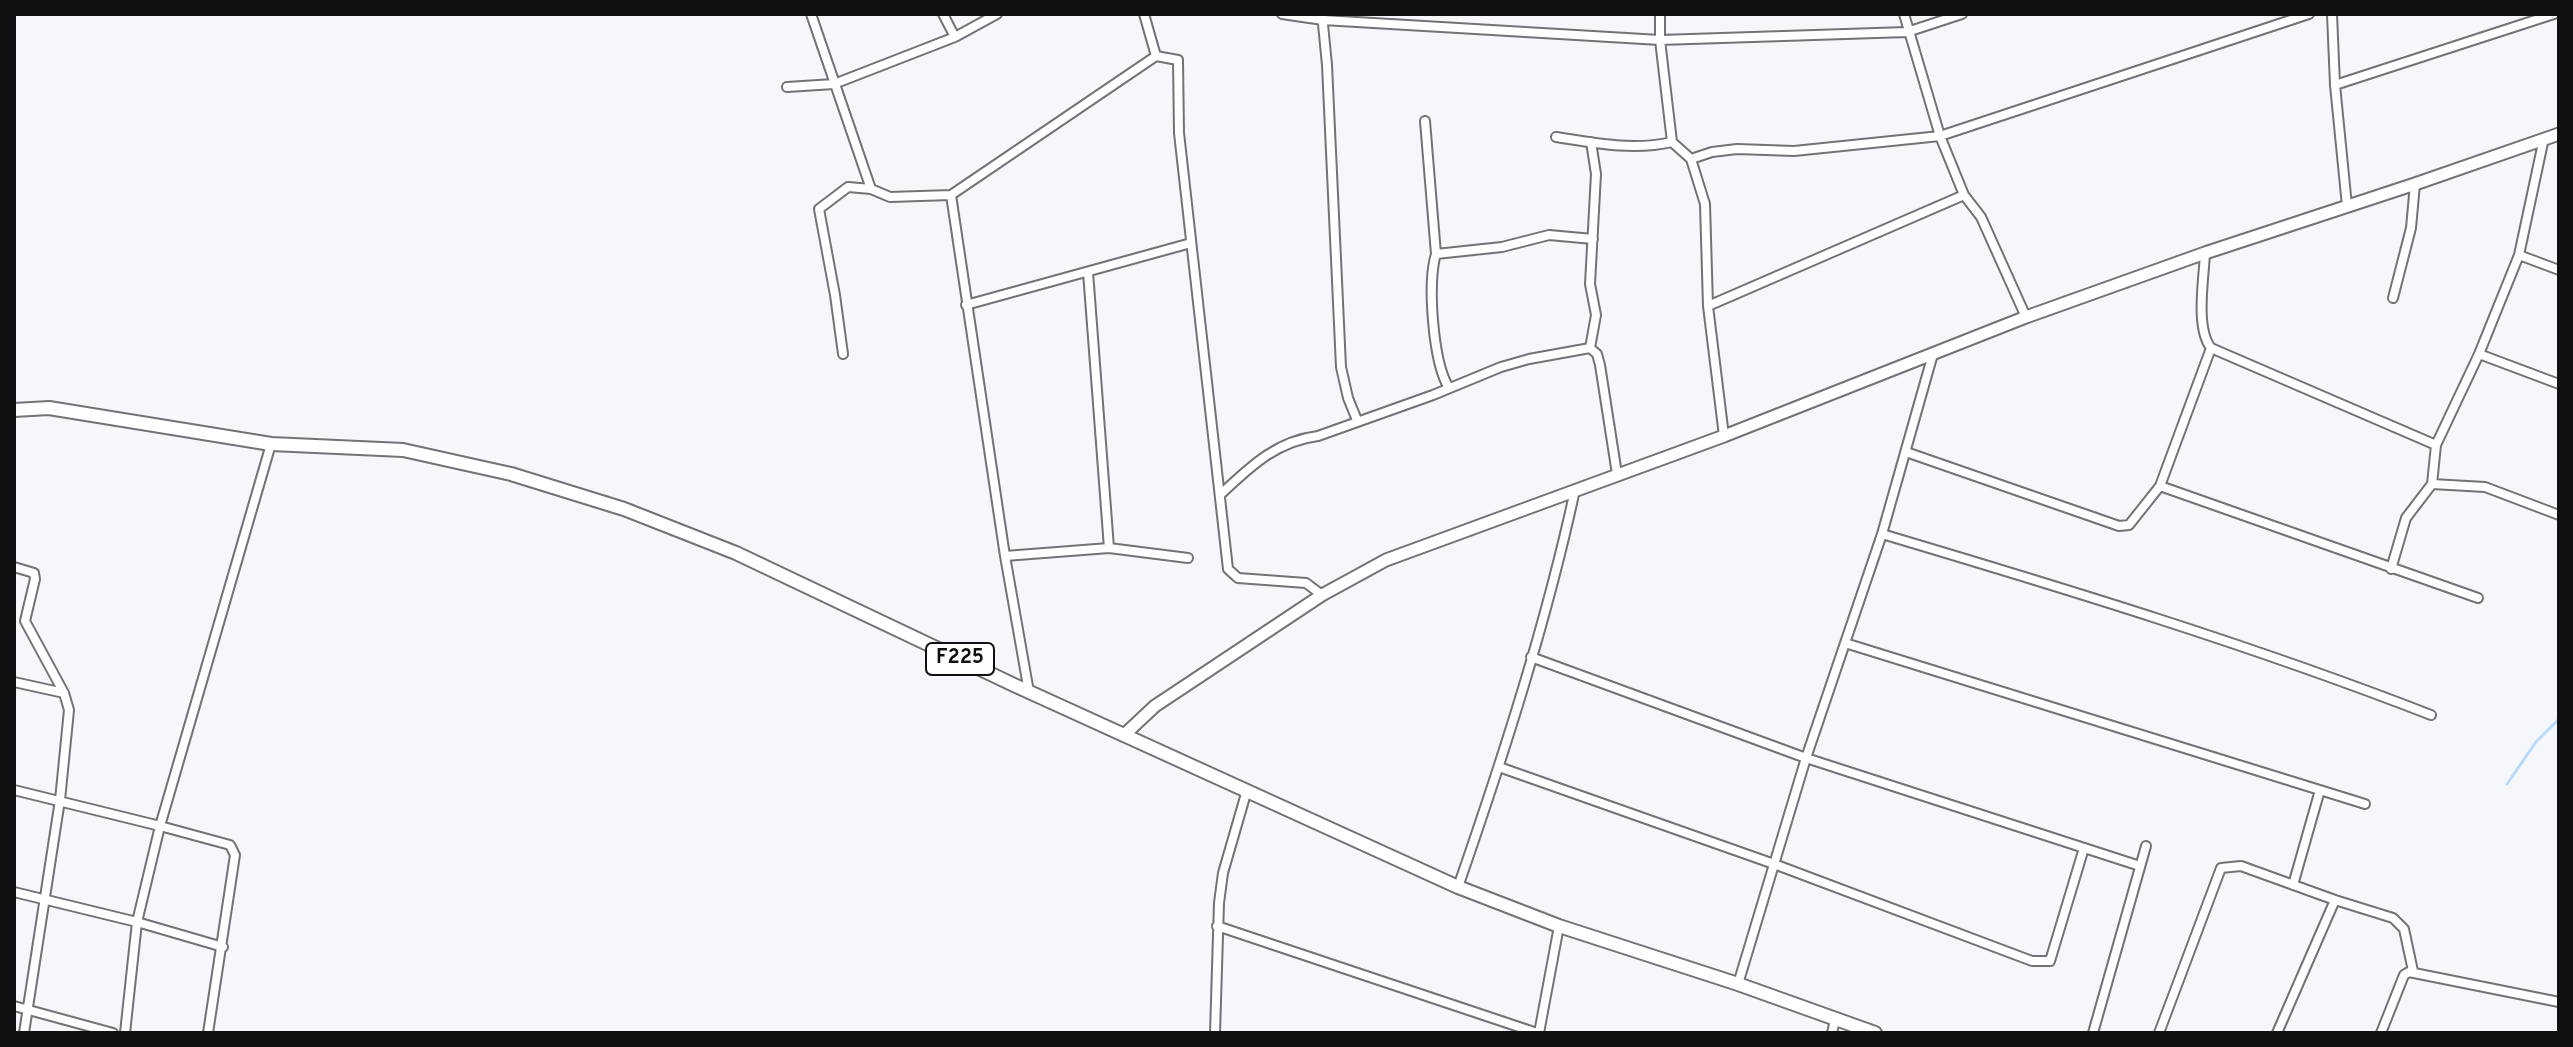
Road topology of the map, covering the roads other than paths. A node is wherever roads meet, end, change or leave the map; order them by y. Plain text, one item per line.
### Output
1 (811, 14) edge
2 (943, 14) edge
3 (997, 14) edge
4 (1144, 14) edge
5 (1282, 14) edge
6 (1660, 14) edge
7 (1904, 14) edge
8 (1962, 14) edge
9 (2309, 14) edge
10 (2332, 14) edge
11 (2554, 14) edge
12 (1322, 17) edge
13 (1907, 32) junction
14 (955, 37) junction
15 (1660, 40) junction
16 (1156, 56) junction
17 (834, 84) junction
18 (2335, 85) junction
19 (787, 87) dead end
20 (1425, 121) dead end
21 (2559, 134) edge
22 (1940, 136) junction
23 (1556, 137) dead end
24 (2544, 138) junction
25 (1591, 142) junction
26 (1672, 142) junction
27 (1691, 159) junction
28 (2415, 184) junction
29 (871, 189) junction
30 (951, 195) junction
31 (1964, 195) junction
32 (2347, 206) junction
33 (1593, 239) junction
34 (1191, 243) junction
35 (2205, 253) junction
36 (1436, 254) junction
37 (2519, 255) junction
38 (2559, 270) edge
39 (1088, 272) junction
40 (2393, 298) dead end
41 (966, 305) junction
42 (1708, 306) junction
43 (2026, 317) junction
44 (1590, 348) junction
45 (2211, 348) junction
46 (843, 354) dead end
47 (1933, 354) junction
48 (2479, 354) junction
49 (2559, 384) edge
50 (1449, 388) junction
51 (14, 410) edge
52 (1357, 420) junction
53 (1724, 436) junction
54 (271, 444) junction
55 (2436, 445) junction
56 (1906, 452) junction
57 (1617, 474) junction
58 (2432, 484) junction
59 (2160, 486) junction
60 (1576, 489) junction
61 (1221, 494) junction
62 (2559, 515) edge
63 (1882, 534) junction
64 (1109, 548) junction
65 (1005, 556) junction
66 (1188, 558) dead end
67 (14, 567) edge
68 (2391, 569) junction
69 (1322, 595) junction
70 (2478, 598) dead end
71 (1845, 643) junction
72 (1531, 657) junction
73 (14, 682) edge
74 (1029, 692) junction
75 (64, 693) junction
76 (2431, 715) dead end
77 (1124, 735) junction
78 (1806, 758) junction
79 (1499, 767) junction
80 (14, 790) edge
81 (1247, 790) junction
82 (2320, 790) junction
83 (60, 800) junction
84 (2365, 804) dead end
85 (160, 826) junction
86 (2146, 846) dead end
87 (2084, 848) junction
88 (1774, 864) junction
89 (2140, 866) junction
90 (2293, 885) junction
91 (1458, 887) junction
92 (14, 892) edge
93 (44, 898) junction
94 (2335, 900) junction
95 (137, 922) junction
96 (1217, 926) junction
97 (1559, 926) junction
98 (223, 947) junction
99 (2413, 971) junction
100 (1738, 984) junction
101 (2559, 1002) edge
102 (14, 1006) edge
103 (29, 1009) junction
104 (1834, 1026) edge
105 (24, 1033) edge
106 (113, 1033) edge
107 (125, 1033) edge
108 (208, 1033) edge
109 (1215, 1033) edge
110 (1538, 1033) edge
111 (1875, 1033) edge
112 (2093, 1033) edge
113 (2159, 1033) edge
114 (2277, 1033) edge
115 (2381, 1033) edge

1 - 17 street
2 - 14 street
3 - 14 street
4 - 16 street
5 - 12 street
6 - 15 street
7 - 13 street
8 - 13 street
9 - 22 street
10 - 18 street
11 - 18 street
12 - 15 street
12 - 52 street
13 - 15 street
13 - 22 street
14 - 17 street
15 - 26 street
16 - 30 street
16 - 34 street
17 - 19 street
17 - 29 street
18 - 32 street
20 - 36 street
21 - 24 street
22 - 27 street
22 - 31 street
23 - 25 street
24 - 28 street
24 - 37 street
25 - 26 street
25 - 33 street
26 - 27 street
27 - 42 street
28 - 32 street
28 - 40 street
29 - 30 street
29 - 46 street
30 - 41 street
31 - 42 street
31 - 43 street
32 - 35 street
33 - 36 street
33 - 44 street
34 - 39 street
34 - 61 street
35 - 43 street
35 - 45 street
36 - 50 street
37 - 38 street
37 - 48 street
39 - 41 street
39 - 64 street
41 - 65 street
42 - 53 street
43 - 47 street
44 - 50 street
44 - 57 street
45 - 55 street
45 - 59 street
47 - 53 street
47 - 56 street
48 - 49 street
48 - 55 street
50 - 52 street
51 - 54 main road, F225
52 - 61 street
53 - 57 street
54 - 74 main road, F225
54 - 85 street
55 - 58 street
56 - 59 street
56 - 63 street
57 - 60 street
58 - 62 street
58 - 68 street
59 - 68 street
60 - 69 street
60 - 72 street
61 - 69 street
63 - 71 street
63 - 76 street
64 - 65 street
64 - 66 street
65 - 74 street
67 - 75 street
68 - 70 street
69 - 77 street
71 - 78 street
71 - 82 street
72 - 78 street
72 - 79 street
73 - 75 street
74 - 77 main road, F225
75 - 83 street
77 - 81 main road, F225
78 - 87 street
78 - 88 street
79 - 88 street
79 - 91 street
80 - 83 street
81 - 91 main road, F225
81 - 96 street
82 - 84 street
82 - 90 street
83 - 85 street
83 - 93 street
85 - 95 street
85 - 98 street
86 - 89 street
87 - 88 street
87 - 89 street
88 - 100 street
89 - 112 street
90 - 94 street
90 - 113 street
91 - 97 main road, F225
92 - 93 street
93 - 95 street
93 - 103 street
94 - 99 street
94 - 114 street
95 - 98 street
95 - 107 street
96 - 109 street
96 - 110 street
97 - 100 main road, F225
97 - 110 street
98 - 108 street
99 - 101 street
99 - 115 street
100 - 104 main road, F225
102 - 103 street
103 - 105 street
103 - 106 street
104 - 111 main road, F225

